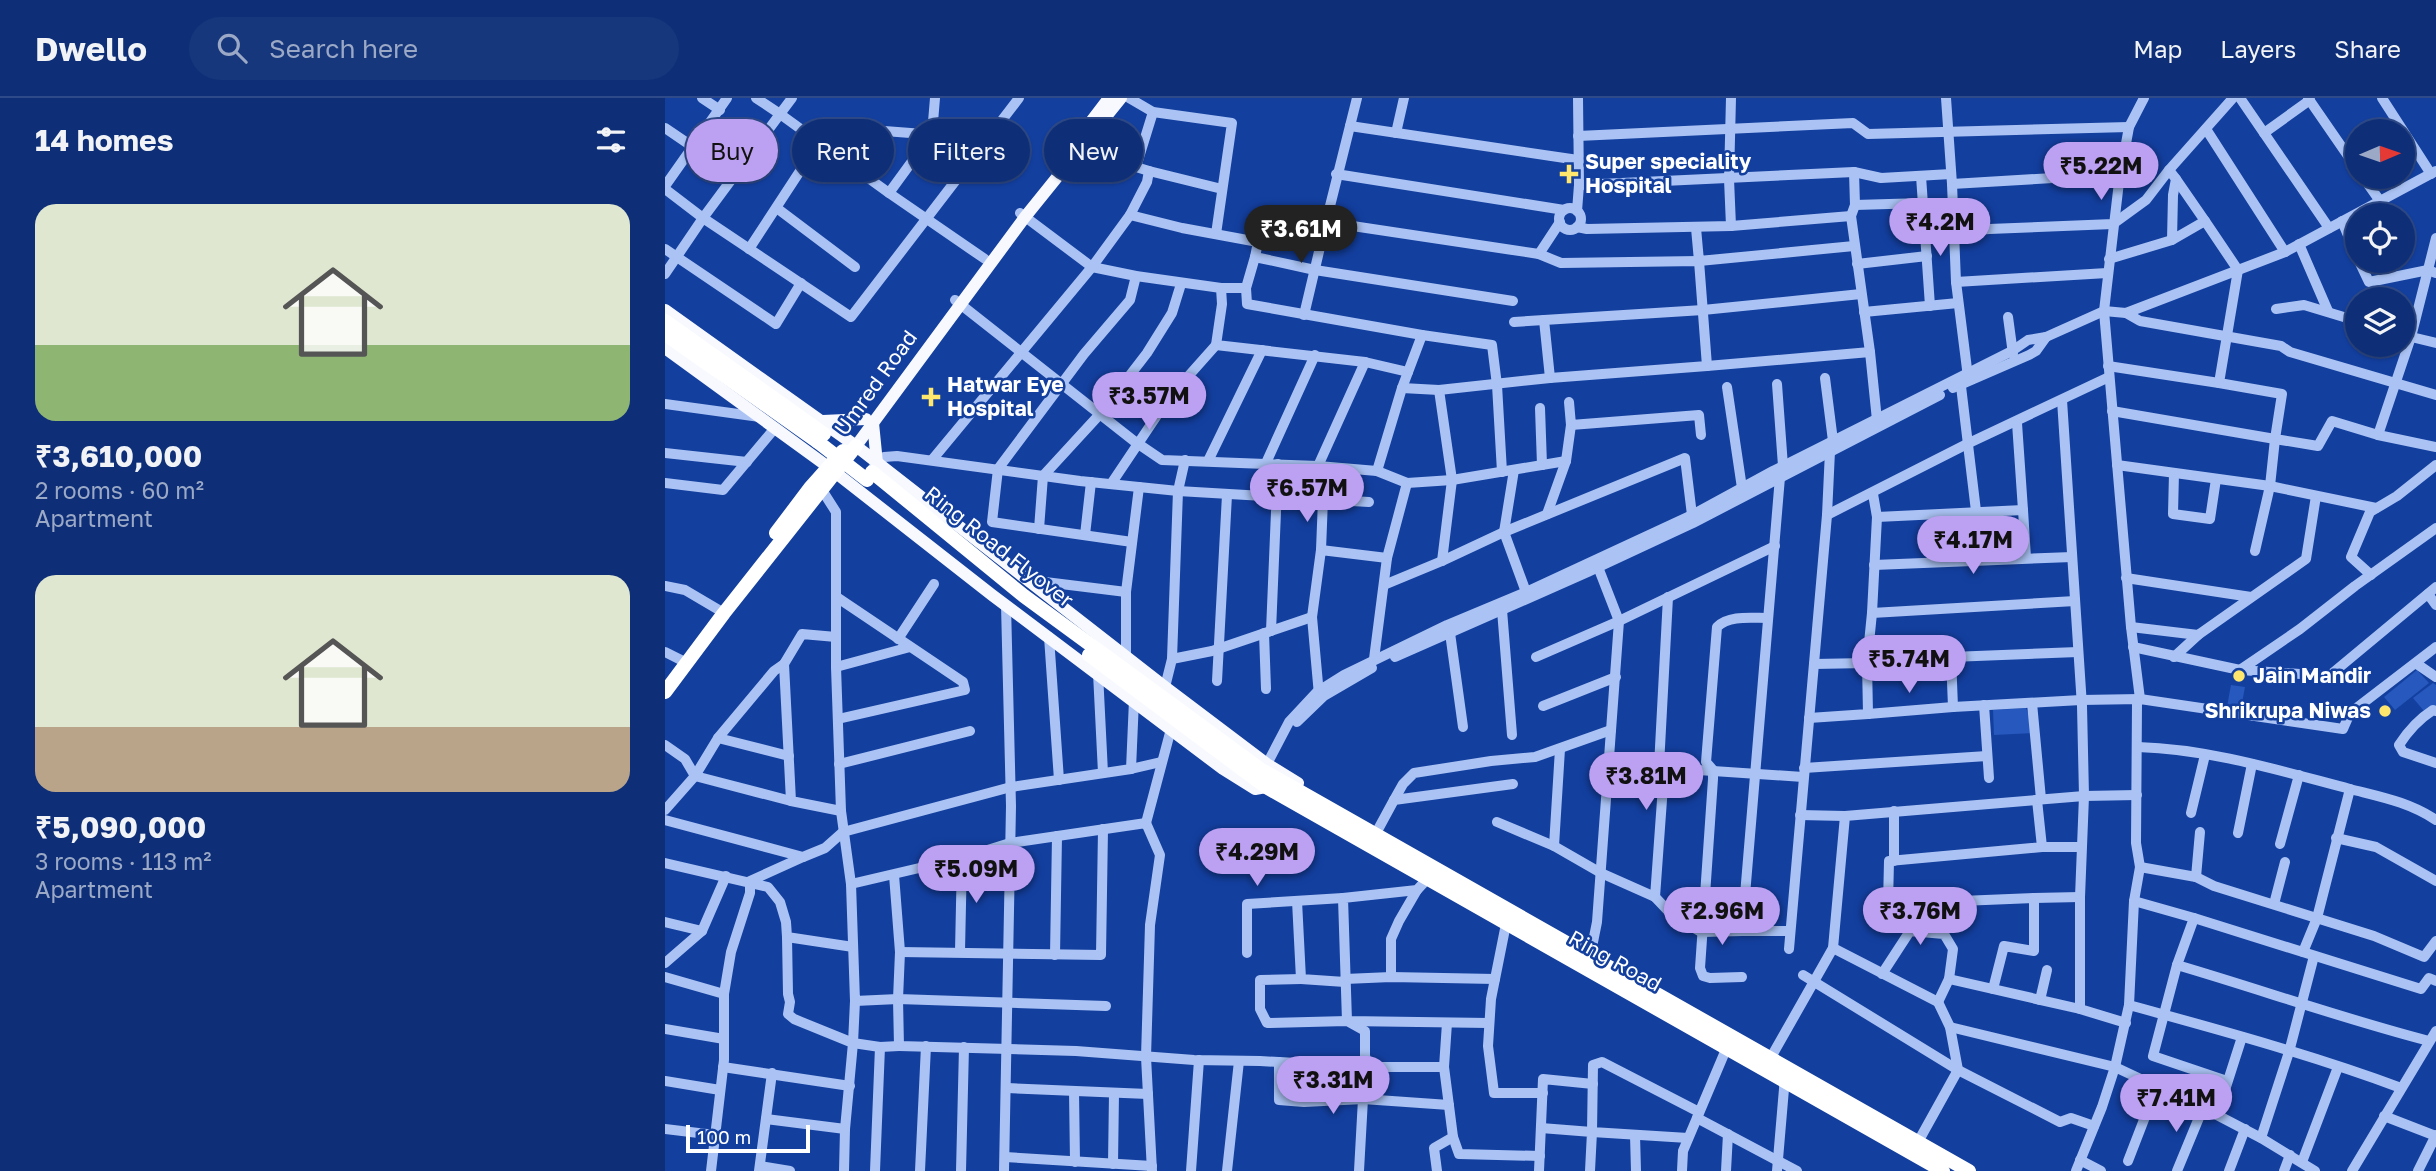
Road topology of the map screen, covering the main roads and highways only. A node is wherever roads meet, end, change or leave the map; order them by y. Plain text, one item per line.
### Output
1 (1109, 98) edge
2 (1121, 98) edge
3 (1022, 215) junction
4 (957, 302) junction
5 (665, 310) edge
6 (665, 321) edge
7 (665, 334) edge
8 (665, 348) edge
9 (869, 421) junction
10 (822, 433) junction
11 (853, 444) junction
12 (832, 470) junction
13 (874, 470) junction
14 (720, 611) junction
15 (665, 678) edge
16 (665, 692) edge
17 (1266, 787) junction
18 (1312, 800) junction
19 (1431, 874) junction
20 (1786, 1074) junction
21 (1943, 1171) edge
22 (1969, 1171) edge

1 - 3 main road
2 - 3 main road, Umred Road
3 - 4 main road, Umred Road
3 - 4 main road
4 - 9 main road, Umred Road
5 - 10 main road
6 - 10 highway, Ring Road Flyover
7 - 10 highway, Ring Road Flyover
8 - 12 main road
9 - 10 main road
9 - 11 main road, Umred Road
9 - 13 main road
10 - 11 main road
10 - 13 highway, Ring Road Flyover
11 - 12 highway
11 - 13 main road
12 - 14 highway
12 - 14 highway
12 - 17 main road
13 - 17 highway, Ring Road Flyover
13 - 18 highway, Ring Road Flyover
13 - 18 main road
14 - 15 highway
14 - 16 highway
17 - 19 highway, Ring Road
18 - 19 highway, Ring Road
19 - 20 highway, Ring Road
19 - 20 highway, Ring Road
20 - 21 highway, Ring Road
20 - 22 highway, Ring Road

